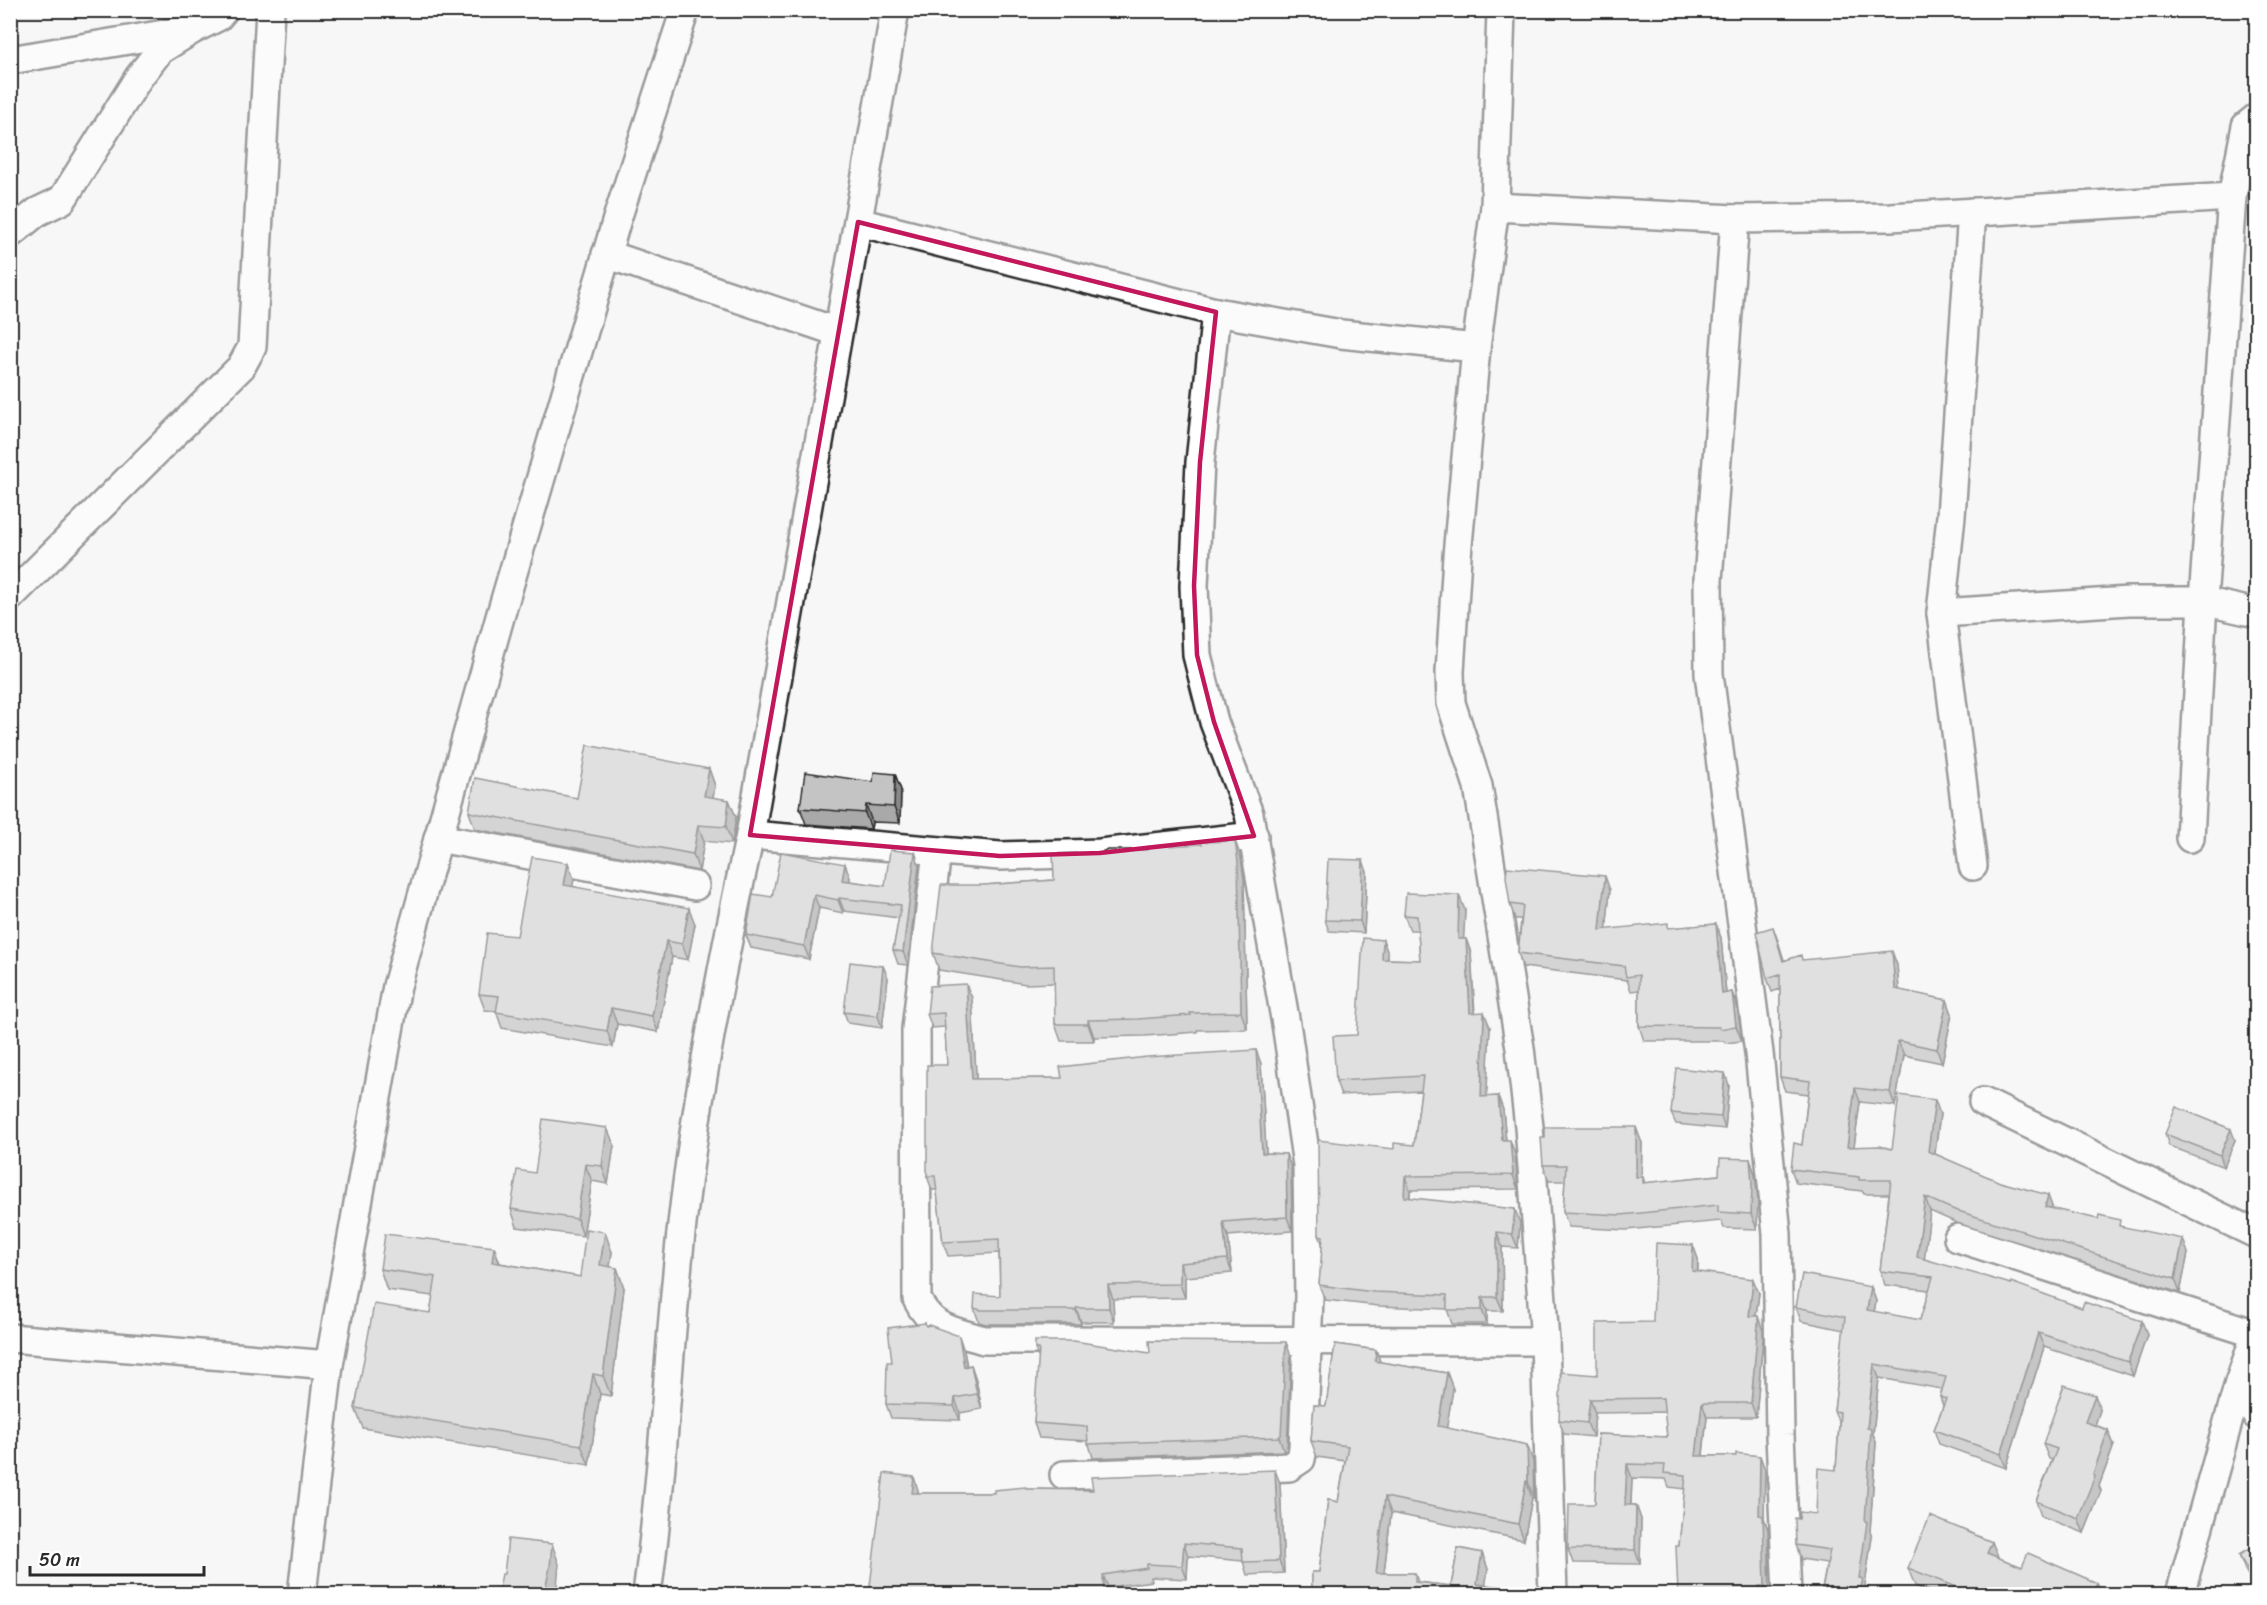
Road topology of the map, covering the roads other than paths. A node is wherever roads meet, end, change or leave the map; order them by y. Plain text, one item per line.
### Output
1 (224, 10) edge
2 (270, 10) edge
3 (685, 10) edge
4 (895, 10) edge
5 (1501, 10) edge
6 (194, 29) junction
7 (10, 60) edge
8 (2256, 118) edge
9 (2232, 197) junction
10 (1495, 207) junction
11 (1972, 212) junction
12 (1734, 219) junction
13 (858, 222) junction
14 (10, 234) edge
15 (606, 254) junction
16 (1216, 312) junction
17 (838, 332) junction
18 (1476, 348) junction
19 (10, 597) edge
20 (2203, 601) junction
21 (1941, 613) junction
22 (2256, 613) edge
23 (750, 835) junction
24 (1254, 836) junction
25 (438, 838) junction
26 (2190, 838) dead end
27 (937, 851) junction
28 (1973, 866) dead end
29 (695, 886) dead end
30 (1983, 1102) dead end
31 (2256, 1234) edge
32 (1958, 1238) dead end
33 (2256, 1334) edge
34 (10, 1338) edge
35 (1306, 1340) junction
36 (1545, 1341) junction
37 (329, 1365) junction
38 (2239, 1383) junction
39 (2256, 1415) edge
40 (1064, 1475) dead end
41 (302, 1594) edge
42 (647, 1594) edge
43 (1553, 1594) edge
44 (1787, 1594) edge
45 (2181, 1594) edge

1 - 6 street
2 - 19 street
3 - 15 street
4 - 13 street
5 - 10 street
6 - 7 street
6 - 14 street
8 - 9 street
9 - 11 street
9 - 20 street
10 - 12 street
10 - 18 street
11 - 12 street
11 - 21 street
12 - 44 street
13 - 16 street
13 - 17 street
15 - 17 street
15 - 25 street
16 - 18 street
16 - 24 street
17 - 23 street
18 - 36 street
20 - 21 street
20 - 22 street
20 - 26 street
21 - 28 street
23 - 27 street
23 - 42 street
24 - 27 street
24 - 35 street
25 - 29 street
25 - 37 street
27 - 35 street
30 - 31 street
32 - 33 street
33 - 38 street
34 - 37 street
35 - 36 street
35 - 40 street
36 - 43 street
37 - 41 street
38 - 39 street
38 - 45 street

